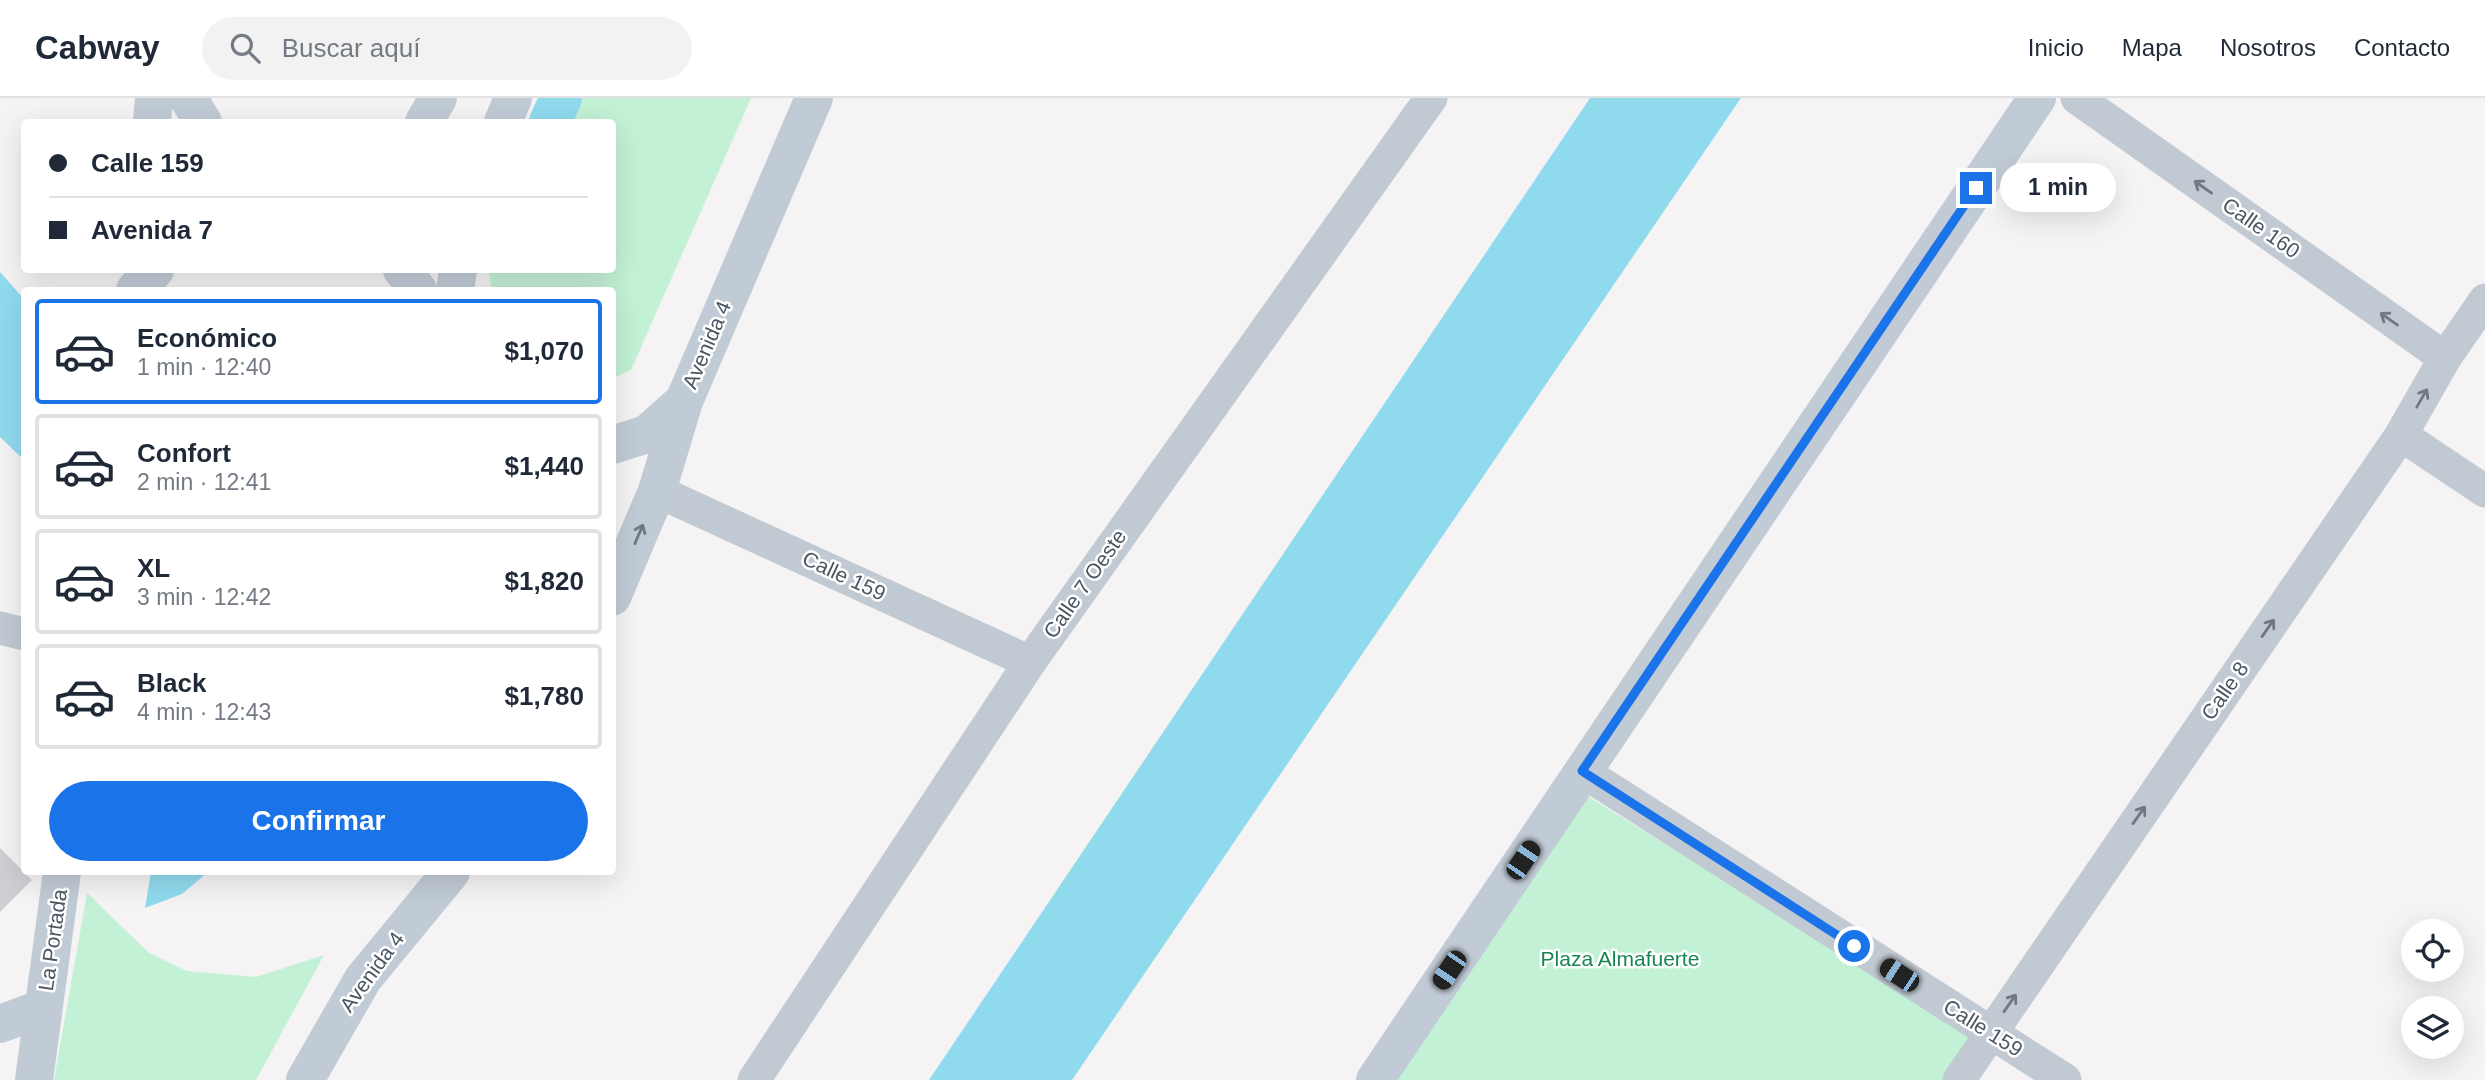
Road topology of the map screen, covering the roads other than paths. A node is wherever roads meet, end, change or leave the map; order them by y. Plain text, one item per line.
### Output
1 (154, 98) edge
2 (188, 98) edge
3 (438, 98) edge
4 (513, 98) edge
5 (814, 98) edge
6 (1431, 98) edge
7 (2037, 98) edge
8 (2077, 98) edge
9 (152, 119) edge
10 (201, 119) edge
11 (426, 119) edge
12 (504, 119) edge
13 (152, 273) edge
14 (404, 273) edge
15 (138, 287) edge
16 (416, 287) edge
17 (2485, 300) edge
18 (2445, 358) junction
19 (684, 401) junction
20 (2401, 435) junction
21 (616, 445) edge
22 (657, 491) junction
23 (2485, 491) edge
24 (616, 588) edge
25 (0, 628) edge
26 (21, 633) edge
27 (1030, 662) junction
28 (1582, 771) junction
29 (62, 875) edge
30 (415, 875) edge
31 (449, 875) edge
32 (363, 979) junction
33 (43, 1008) junction
34 (0, 1024) edge
35 (1990, 1033) junction
36 (34, 1080) edge
37 (304, 1080) edge
38 (754, 1080) edge
39 (1374, 1080) edge
40 (1959, 1080) edge
41 (2065, 1080) edge

1 - 9 main road
2 - 10 main road
3 - 11 main road
4 - 12 main road
5 - 19 main road, Avenida 4
6 - 27 street, Calle 7 Oeste
7 - 28 main road
18 -> 8 street, Calle 160
13 - 15 main road
14 - 16 main road
17 - 18 street, Calle 8
20 -> 18 street, Calle 8
19 - 21 main road
19 - 22 main road, Avenida 4
20 - 23 street
35 -> 20 street, Calle 8
24 -> 22 main road, Avenida 4
22 - 27 street, Calle 159
25 - 26 street
27 - 38 street, Calle 7 Oeste
28 - 35 street, Calle 159
28 - 39 main road
29 - 33 main road, La Portada
30 - 32 main road
31 - 32 main road, Avenida 4
32 - 37 main road, Avenida 4
33 - 34 main road
33 - 36 main road, La Portada
35 - 40 street, Calle 8
35 - 41 street, Calle 159

